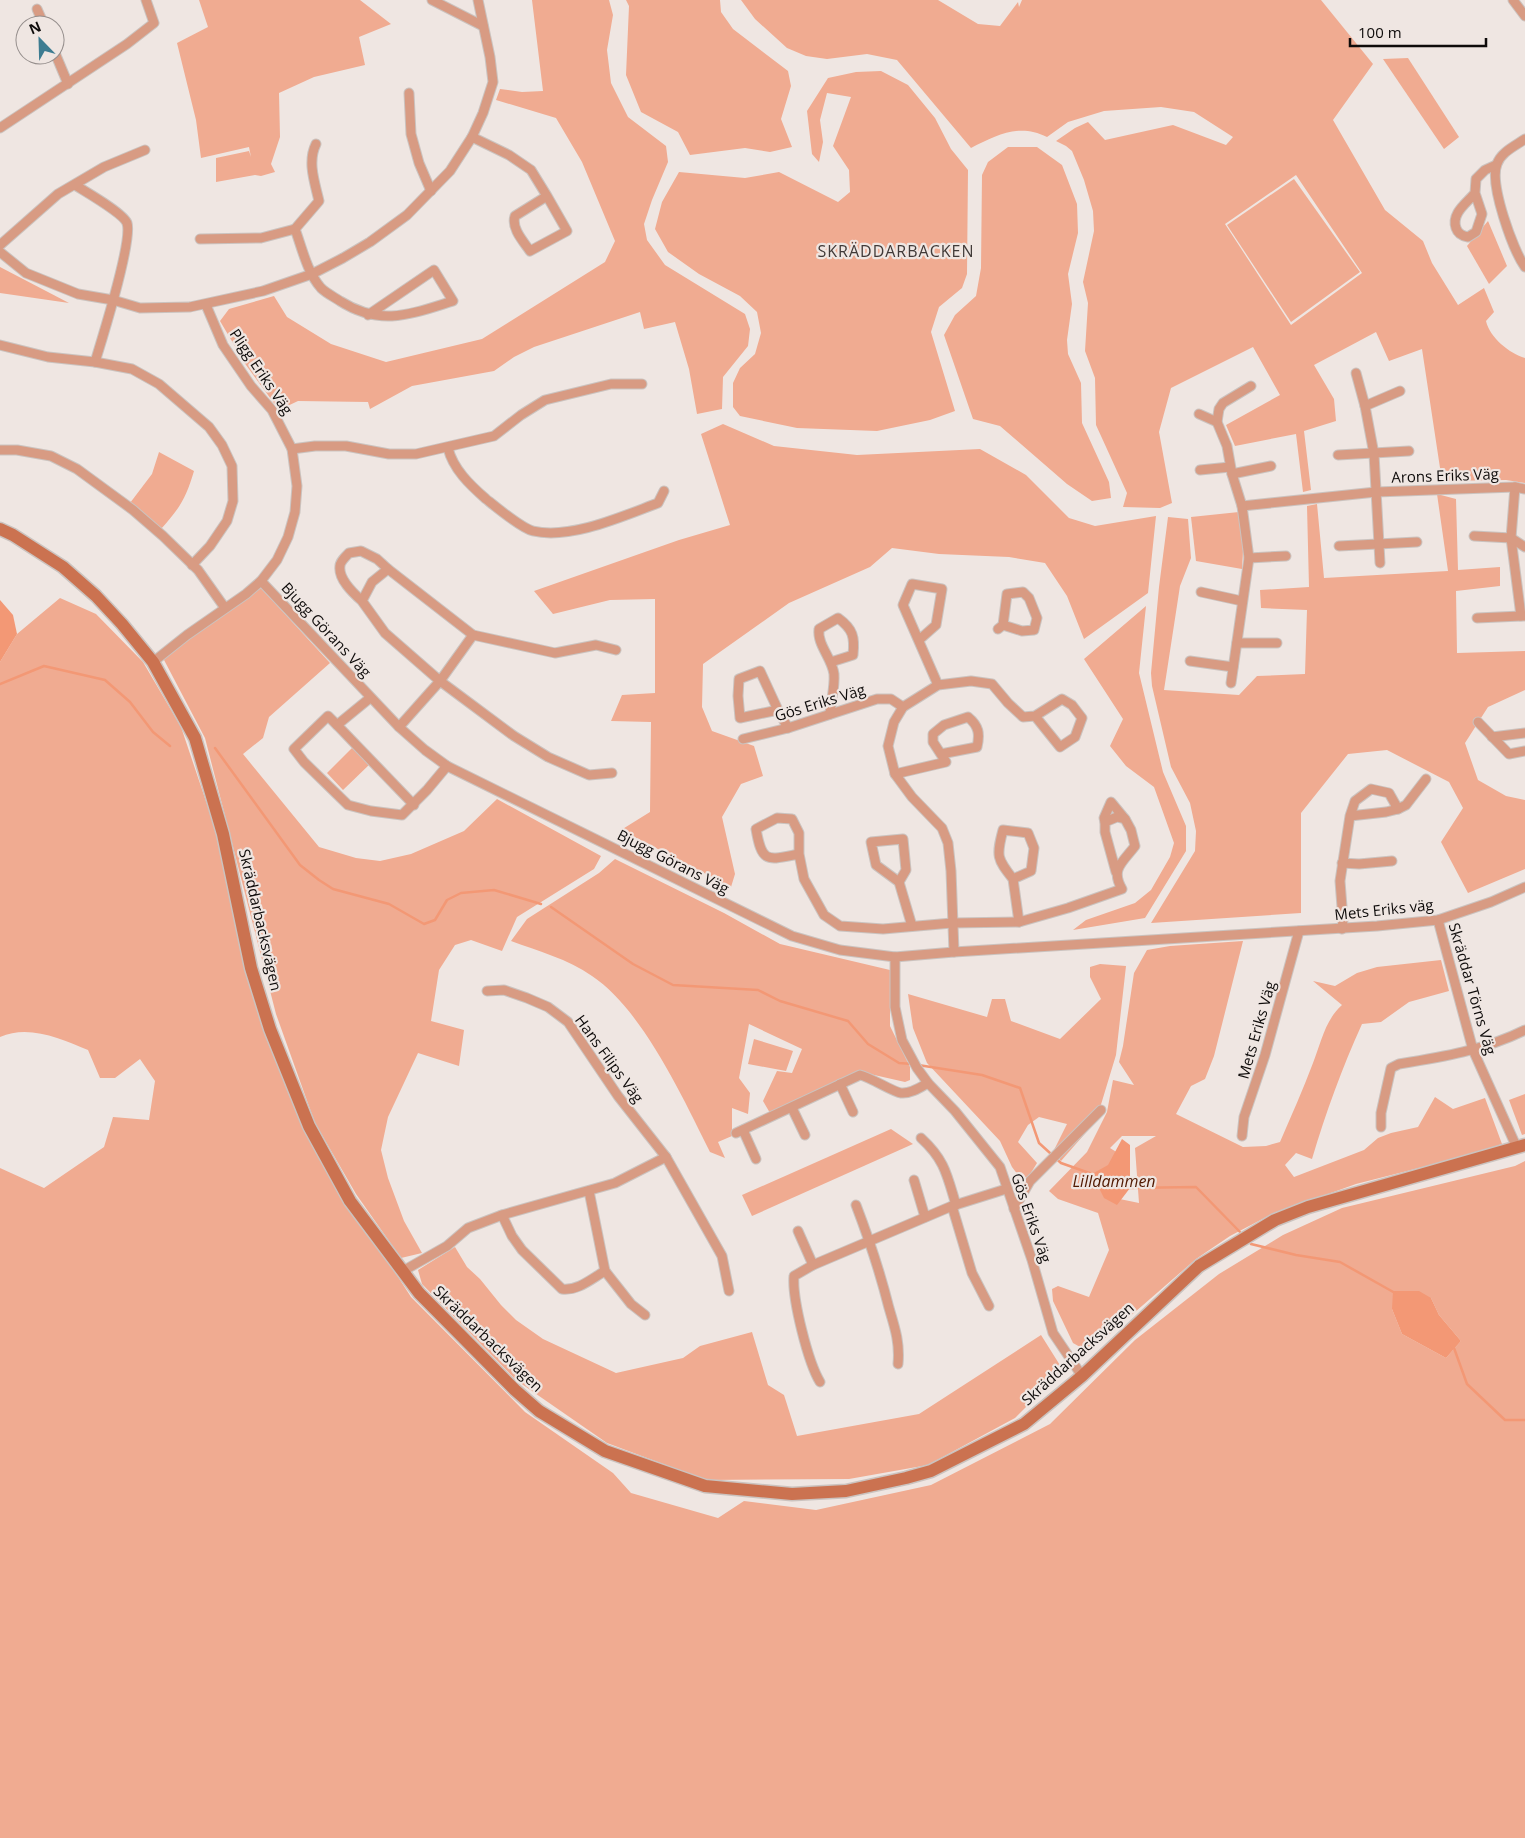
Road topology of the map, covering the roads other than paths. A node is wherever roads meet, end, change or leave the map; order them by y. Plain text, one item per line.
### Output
1 (146, 0) edge
2 (432, 0) edge
3 (478, 0) edge
4 (1513, 0) edge
5 (37, 9) dead end
6 (40, 15) edge
7 (1525, 16) edge
8 (483, 26) junction
9 (60, 65) edge
10 (68, 84) junction
11 (409, 92) dead end
12 (0, 128) edge
13 (472, 137) junction
14 (1525, 139) edge
15 (316, 144) dead end
16 (145, 150) dead end
17 (1496, 165) junction
18 (75, 185) junction
19 (431, 191) junction
20 (1475, 193) dead end
21 (547, 196) junction
22 (295, 229) junction
23 (200, 239) dead end
24 (0, 245) edge
25 (0, 252) edge
26 (1525, 267) edge
27 (312, 274) junction
28 (113, 300) junction
29 (206, 305) junction
30 (368, 315) junction
31 (0, 345) edge
32 (95, 362) junction
33 (1356, 373) dead end
34 (642, 384) dead end
35 (1251, 386) dead end
36 (1400, 391) dead end
37 (1365, 406) junction
38 (1199, 414) dead end
39 (1216, 422) junction
40 (448, 448) junction
41 (292, 449) junction
42 (0, 450) edge
43 (1409, 451) dead end
44 (1374, 454) junction
45 (1338, 455) dead end
46 (1271, 466) dead end
47 (1200, 470) dead end
48 (1231, 470) junction
49 (1515, 487) junction
50 (1525, 489) edge
51 (664, 491) dead end
52 (1376, 492) junction
53 (1242, 506) junction
54 (0, 529) edge
55 (1474, 536) dead end
56 (1511, 538) junction
57 (1418, 542) dead end
58 (1379, 544) junction
59 (1339, 546) dead end
60 (1525, 547) edge
61 (1286, 556) dead end
62 (1249, 558) junction
63 (1380, 563) dead end
64 (192, 565) junction
65 (388, 569) junction
66 (261, 581) junction
67 (1201, 592) dead end
68 (362, 600) junction
69 (1242, 601) junction
70 (226, 608) junction
71 (1523, 616) edge
72 (1478, 618) dead end
73 (1001, 627) joint
74 (474, 635) junction
75 (918, 640) junction
76 (1238, 643) junction
77 (1277, 643) dead end
78 (616, 650) dead end
79 (1190, 661) dead end
80 (153, 662) junction
81 (831, 662) junction
82 (1233, 667) junction
83 (440, 680) junction
84 (1231, 683) dead end
85 (938, 685) junction
86 (370, 698) junction
87 (904, 707) junction
88 (778, 710) junction
89 (830, 714) junction
90 (1035, 716) junction
91 (1478, 722) dead end
92 (338, 725) junction
93 (399, 727) junction
94 (788, 728) junction
95 (1525, 733) edge
96 (1492, 737) junction
97 (743, 739) dead end
98 (1525, 751) edge
99 (941, 754) junction
100 (447, 766) junction
101 (612, 773) dead end
102 (895, 774) junction
103 (1426, 779) dead end
104 (414, 805) junction
105 (1398, 809) junction
106 (1350, 816) junction
107 (1125, 819) junction
108 (1106, 822) junction
109 (798, 854) junction
110 (1392, 861) dead end
111 (1342, 863) junction
112 (1116, 872) junction
113 (1013, 879) junction
114 (899, 882) junction
115 (1525, 887) edge
116 (1438, 920) junction
117 (1019, 922) junction
118 (952, 923) junction
119 (912, 926) junction
120 (1342, 929) junction
121 (1299, 931) junction
122 (954, 952) junction
123 (895, 957) junction
124 (487, 990) dead end
125 (1525, 1030) edge
126 (1473, 1050) junction
127 (928, 1083) junction
128 (840, 1084) junction
129 (792, 1108) junction
130 (1101, 1110) dead end
131 (853, 1112) dead end
132 (1381, 1127) dead end
133 (805, 1135) dead end
134 (1242, 1136) dead end
135 (920, 1138) dead end
136 (1521, 1147) edge
137 (666, 1157) junction
138 (756, 1159) dead end
139 (914, 1180) dead end
140 (1006, 1189) junction
141 (589, 1191) junction
142 (856, 1205) dead end
143 (954, 1205) junction
144 (1014, 1209) junction
145 (502, 1215) junction
146 (925, 1217) junction
147 (798, 1230) dead end
148 (870, 1240) junction
149 (814, 1265) junction
150 (605, 1270) junction
151 (403, 1271) junction
152 (729, 1291) dead end
153 (989, 1306) dead end
154 (645, 1315) dead end
155 (898, 1364) dead end
156 (1082, 1376) junction
157 (820, 1382) dead end

1 - 10 street
2 - 8 street
3 - 8 street
4 - 7 street
5 - 6 street
8 - 13 street
9 - 10 street
10 - 12 street
11 - 19 street
13 - 19 street
13 - 21 street
14 - 17 street
15 - 22 street
16 - 18 street
17 - 20 street
17 - 26 street
18 - 24 street
18 - 28 street
19 - 27 street
21 - 21 street
22 - 23 street
22 - 27 street
25 - 28 street
27 - 29 street
27 - 30 street
28 - 29 street
28 - 32 street
29 - 41 street, Pligg Eriks Väg
30 - 30 street
31 - 32 street
32 - 64 street
33 - 37 street, Arons Eriks Väg
34 - 40 street
35 - 39 street
36 - 37 street
37 - 44 street, Arons Eriks Väg
38 - 39 street
39 - 48 street
40 - 41 street
40 - 51 street
41 - 66 street, Pligg Eriks Väg
42 - 64 street
43 - 44 street, Arons Eriks Väg
44 - 45 street, Arons Eriks Väg
44 - 52 street, Arons Eriks Väg
46 - 48 street
47 - 48 street
48 - 53 street
49 - 50 street, Arons Eriks Väg
49 - 52 street, Arons Eriks Väg
49 - 56 street, Arons Eriks Väg
52 - 53 street, Arons Eriks Väg
52 - 58 street, Arons Eriks Väg
53 - 62 street
54 - 80 street, Skräddarbacksvägen
55 - 56 street
56 - 60 street
56 - 71 street, Arons Eriks Väg
57 - 58 street
58 - 59 street
58 - 63 street, Arons Eriks Väg
61 - 62 street
62 - 69 street
64 - 70 street
65 - 68 street
65 - 68 street
65 - 74 street
66 - 70 street, Pligg Eriks Väg
66 - 86 street, Bjugg Görans Väg
67 - 69 street
68 - 83 street
69 - 76 street
70 - 80 street, Pligg Eriks Väg
71 - 72 street, Arons Eriks Väg
73 - 73 street
74 - 78 street
74 - 83 street
75 - 75 street
75 - 85 street
76 - 77 street
76 - 82 street
79 - 82 street
80 - 151 street, Skräddarbacksvägen
81 - 81 street, Gös Eriks Väg
81 - 89 street, Gös Eriks Väg
82 - 84 street
83 - 93 street
83 - 101 street
85 - 87 street
85 - 90 street
86 - 92 street, Bjugg Görans Väg
86 - 93 street, Bjugg Görans Väg
87 - 89 street, Gös Eriks Väg
87 - 102 street
88 - 88 street, Gös Eriks Väg
88 - 94 street, Gös Eriks Väg
89 - 94 street, Gös Eriks Väg
90 - 90 street
91 - 96 street
92 - 104 street
92 - 104 street
93 - 100 street, Bjugg Görans Väg
94 - 97 street, Gös Eriks Väg
95 - 96 street
96 - 98 street
99 - 99 street
99 - 102 street
100 - 104 street
100 - 123 street, Bjugg Görans Väg
102 - 118 street
103 - 105 street
105 - 106 street
105 - 106 street
106 - 111 street
107 - 108 street
107 - 108 street
107 - 112 street
108 - 112 street
109 - 109 street
109 - 119 street
110 - 111 street
111 - 120 street
112 - 117 street
113 - 113 street
113 - 117 street
114 - 114 street
114 - 119 street
115 - 116 street, Mets Eriks väg
116 - 120 street, Mets Eriks väg
116 - 126 street, Skräddar Törns Väg
117 - 118 street
118 - 119 street
118 - 122 street
120 - 121 street, Mets Eriks väg
121 - 122 street
121 - 134 street, Mets Eriks Väg
122 - 123 street
123 - 127 street, Gös Eriks Väg
124 - 137 street, Hans Filips Väg
125 - 126 street
126 - 132 street
126 - 136 street, Skräddar Törns Väg
127 - 128 street
127 - 140 street, Gös Eriks Väg
128 - 129 street
128 - 131 street
129 - 133 street
129 - 138 street
130 - 144 street
135 - 143 street
136 - 156 street, Skräddarbacksvägen
137 - 141 street
137 - 152 street, Hans Filips Väg
139 - 146 street
140 - 143 street
140 - 144 street, Gös Eriks Väg
141 - 145 street
141 - 150 street
142 - 148 street
143 - 146 street
143 - 153 street
144 - 156 street, Gös Eriks Väg
145 - 150 street
145 - 151 street
146 - 148 street
147 - 149 street
148 - 149 street
148 - 155 street
149 - 157 street
150 - 154 street
151 - 156 street, Skräddarbacksvägen

